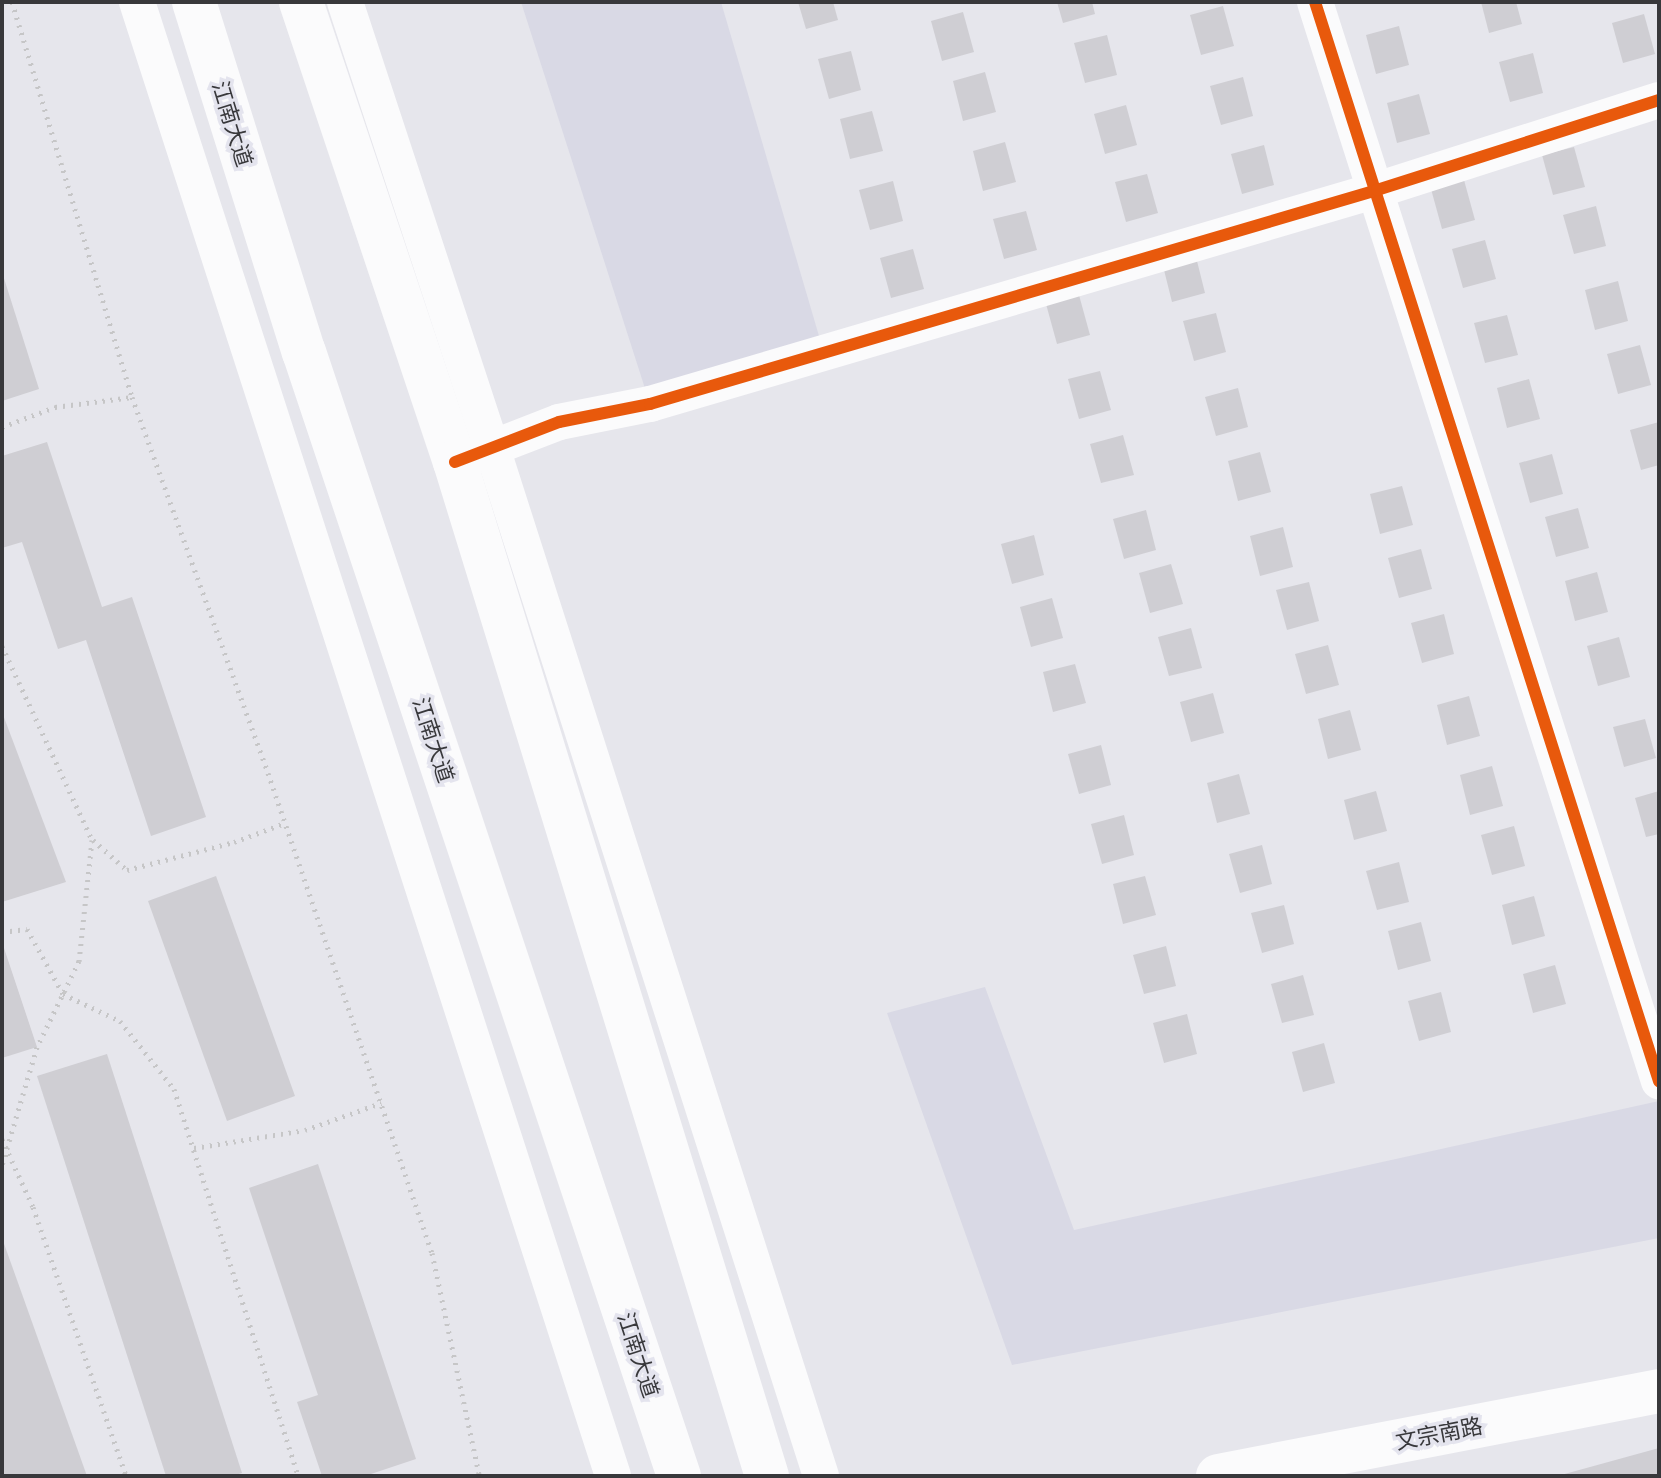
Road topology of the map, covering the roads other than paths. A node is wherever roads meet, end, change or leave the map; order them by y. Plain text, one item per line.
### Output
1 (137, 2) edge
2 (194, 2) edge
3 (301, 2) edge
4 (345, 2) edge
5 (1315, 2) edge
6 (1659, 100) edge
7 (1377, 190) junction
8 (474, 455) junction
9 (1659, 1081) edge
10 (1659, 1391) edge
11 (613, 1476) edge
12 (679, 1476) edge
13 (767, 1476) edge
14 (821, 1476) edge
15 (1218, 1476) edge

1 - 11 street
2 - 12 main road, 江南大道
3 - 8 main road
4 - 8 street
5 - 7 street
6 - 7 street
7 - 8 street
7 - 9 street
8 - 13 main road
8 - 14 street
10 - 15 main road, 文宗南路

